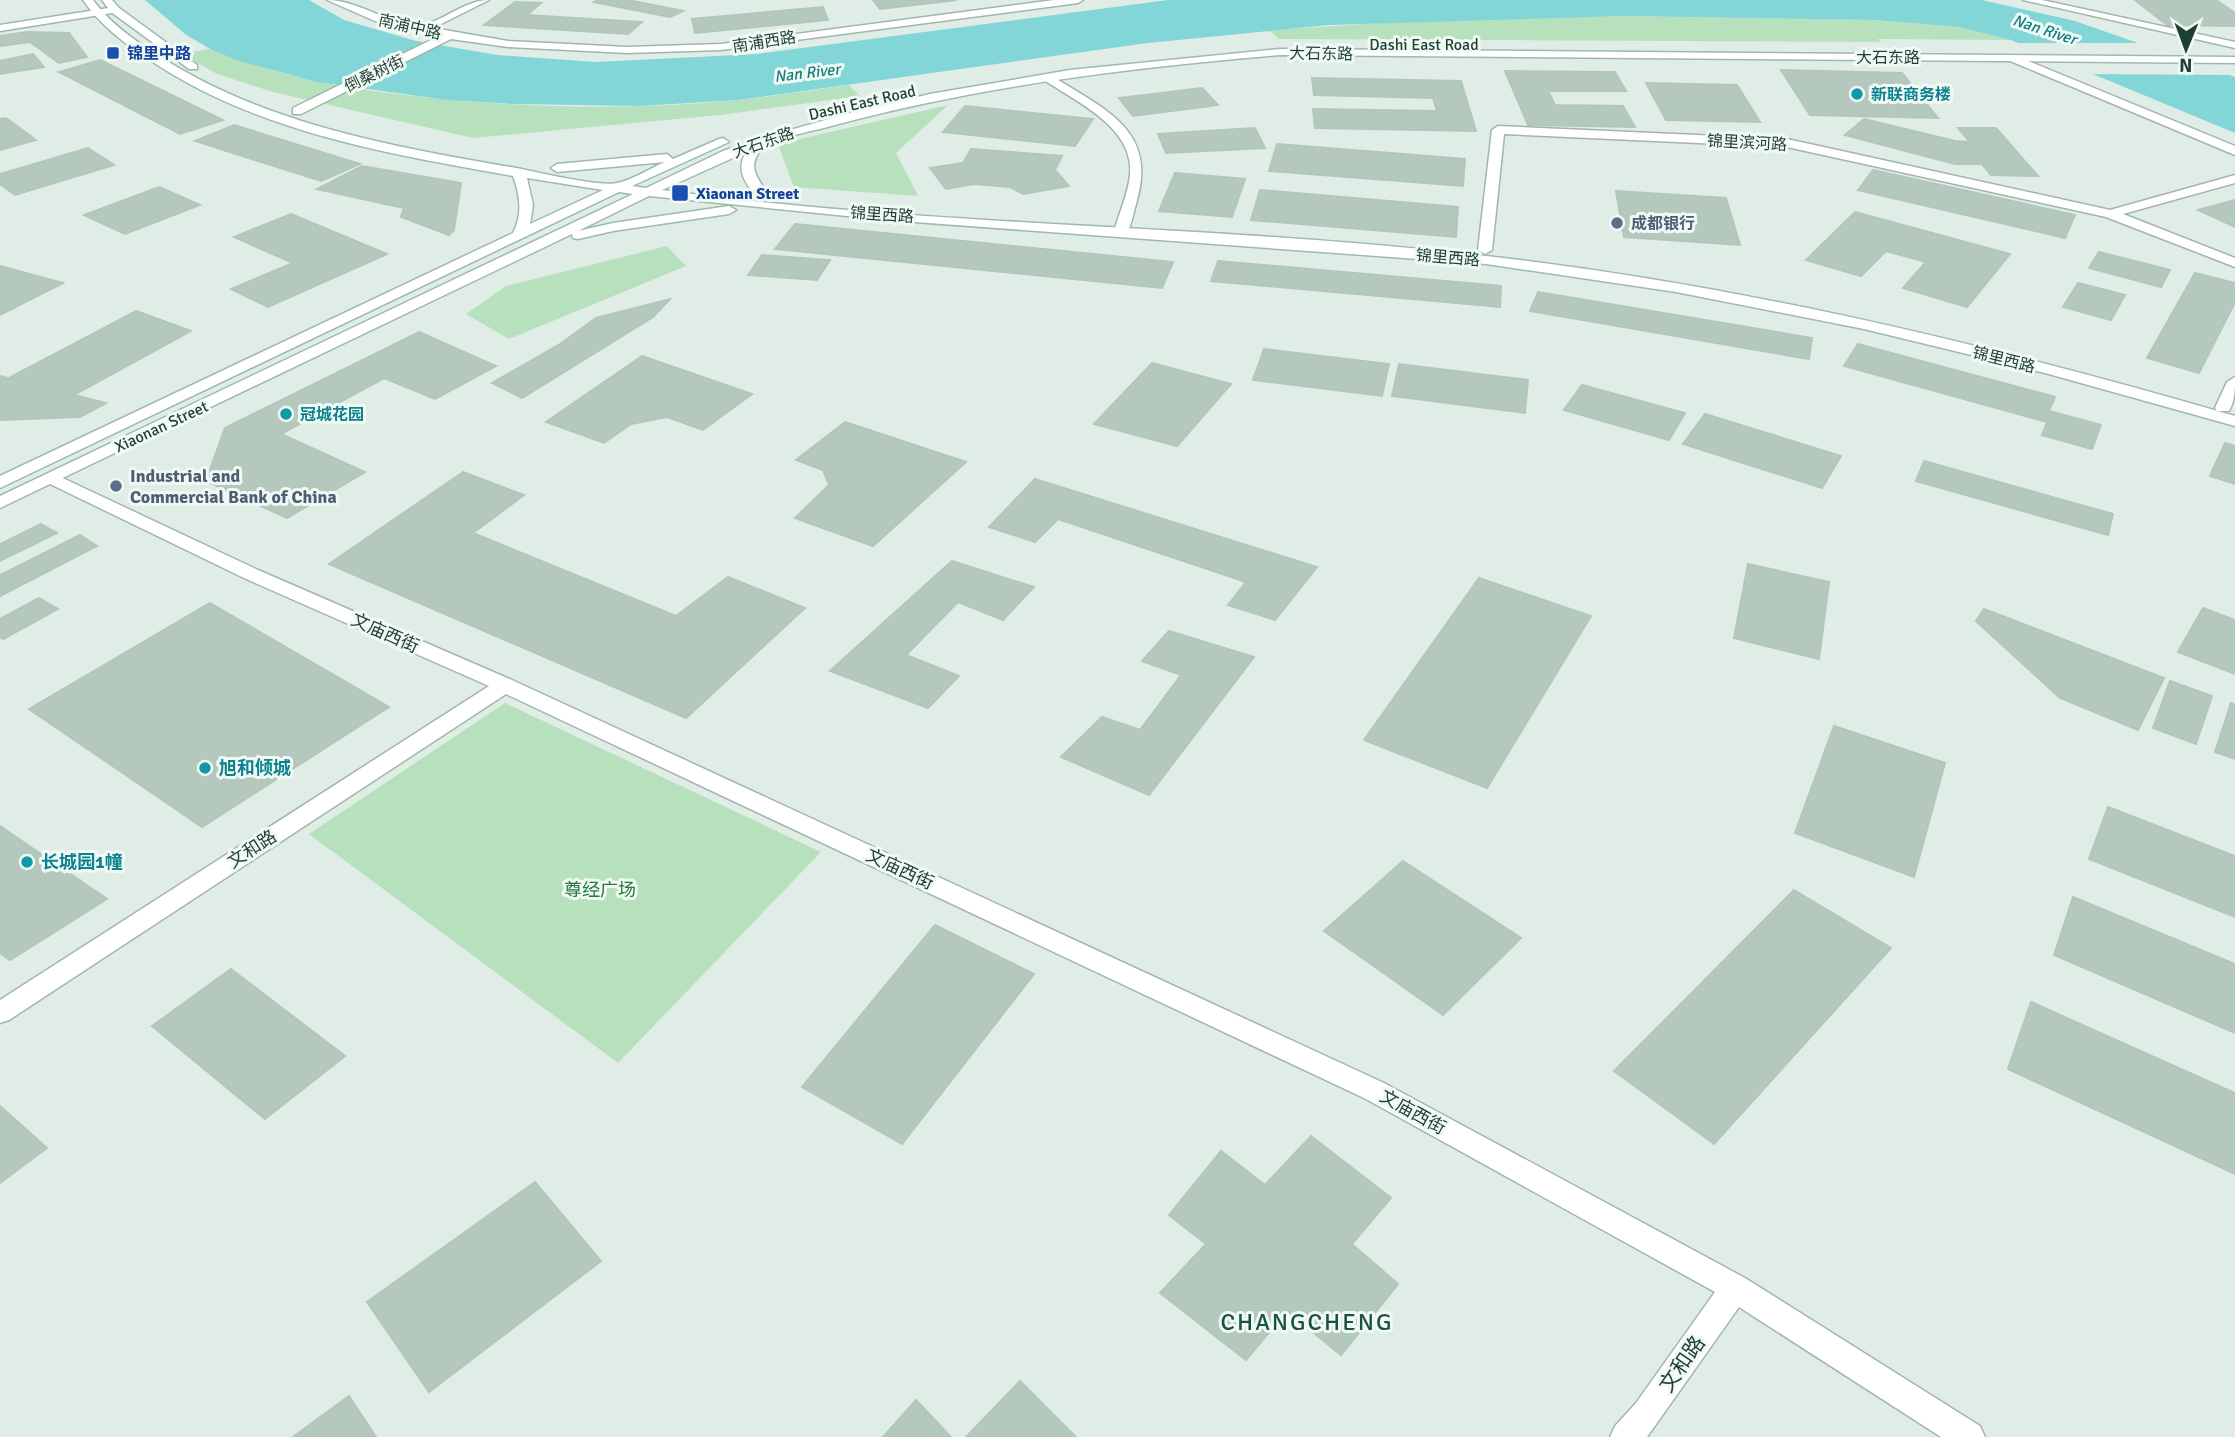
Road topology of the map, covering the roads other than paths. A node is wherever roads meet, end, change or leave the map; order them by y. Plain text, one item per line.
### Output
1 (88, 0) edge
2 (332, 0) edge
3 (484, 0) edge
4 (1078, 0) edge
5 (2028, 0) edge
6 (111, 5) edge
7 (96, 13) junction
8 (0, 29) edge
9 (421, 30) junction
10 (450, 35) junction
11 (2235, 45) edge
12 (2235, 50) edge
13 (2013, 53) junction
14 (2235, 60) edge
15 (210, 75) dead end
16 (1048, 78) junction
17 (247, 92) dead end
18 (848, 103) dead end
19 (297, 111) junction
20 (741, 135) dead end
21 (759, 143) junction
22 (2235, 150) edge
23 (693, 153) junction
24 (557, 168) junction
25 (519, 174) junction
26 (2235, 178) edge
27 (632, 181) junction
28 (662, 183) junction
29 (614, 190) junction
30 (644, 194) junction
31 (767, 201) junction
32 (2109, 214) junction
33 (1122, 227) junction
34 (518, 236) junction
35 (545, 243) junction
36 (1485, 250) junction
37 (2235, 263) edge
38 (2235, 382) edge
39 (2229, 410) edge
40 (2235, 421) edge
41 (4, 478) edge
42 (52, 478) junction
43 (0, 503) edge
44 (505, 685) junction
45 (0, 1013) edge
46 (1735, 1288) junction
47 (1626, 1437) edge
48 (1969, 1437) edge

1 - 7 main road
2 - 9 main road, 南浦中路
3 - 9 main road
4 - 10 main road, 南浦西路
5 - 11 main road
6 - 7 main road
6 - 15 main road
7 - 8 main road
7 - 25 main road
9 - 10 main road, 南浦中路
10 - 19 main road, 倒桑树街
12 - 13 main road, Dashi East Road
13 - 14 main road, 大石东路
13 - 16 main road, 大石东路
13 - 18 main road, Dashi East Road
13 - 22 main road
16 - 21 main road, 大石东路
16 - 33 main road
17 - 19 main road
19 - 24 main road
20 - 23 main road
21 - 28 main road, 大石东路
21 - 31 main road
23 - 24 main road
23 - 27 main road
24 - 27 main road
25 - 29 main road
25 - 34 main road
26 - 32 main road
27 - 28 main road
27 - 29 main road, Xiaonan Street
28 - 30 main road, Xiaonan Street
28 - 31 main road, 锦里西路
29 - 30 main road
29 - 34 main road, Xiaonan Street
30 - 31 main road, 锦里西路
30 - 35 main road, Xiaonan Street
31 - 33 main road, 锦里西路
31 - 35 main road
32 - 36 main road, 锦里滨河路
32 - 37 main road
33 - 36 main road, 锦里西路
33 - 40 main road, 锦里西路
34 - 41 main road, Xiaonan Street
35 - 42 main road, Xiaonan Street
36 - 39 main road, 锦里西路
38 - 39 main road
42 - 43 main road, Xiaonan Street
42 - 44 main road, 文庙西街
44 - 45 main road, 文和路
44 - 46 main road, 文庙西街
46 - 47 main road, 文和路
46 - 48 main road, 文庙西街

